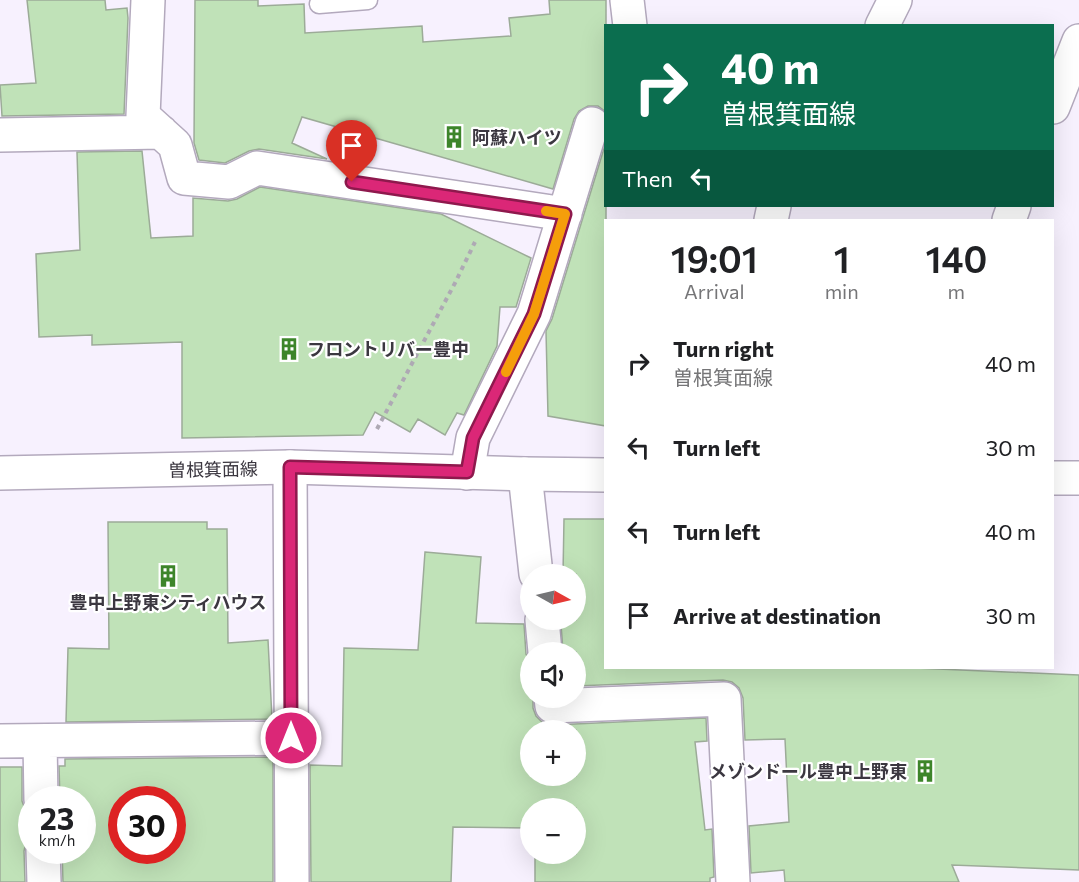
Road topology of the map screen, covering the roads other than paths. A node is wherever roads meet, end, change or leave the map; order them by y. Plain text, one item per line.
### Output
1 (147, 0) edge
2 (368, 0) edge
3 (627, 0) edge
4 (896, 0) edge
5 (319, 4) dead end
6 (630, 24) edge
7 (883, 24) edge
8 (1079, 41) edge
9 (1054, 104) edge
10 (592, 124) dead end
11 (161, 132) junction
12 (0, 135) edge
13 (565, 214) junction
14 (290, 467) junction
15 (467, 472) junction
16 (0, 473) edge
17 (525, 474) junction
18 (604, 475) edge
19 (1054, 478) edge
20 (1079, 478) edge
21 (536, 564) edge
22 (586, 705) edge
23 (291, 738) junction
24 (0, 741) edge
25 (40, 741) junction
26 (41, 786) edge
27 (43, 864) edge
28 (44, 882) edge
29 (292, 882) edge
30 (733, 882) edge

1 - 11 street
2 - 5 lane
3 - 6 street
4 - 7 street
8 - 9 street
10 - 13 street
11 - 12 street
11 - 13 street
13 - 15 street
14 - 15 street, 曽根箕面線
14 - 16 street, 曽根箕面線
14 - 23 street
15 - 17 street, 曽根箕面線
17 - 18 street, 曽根箕面線
17 - 21 street
19 - 20 street
22 - 30 street
23 - 25 street
23 - 29 street
24 - 25 street
25 - 26 street
27 - 28 street

